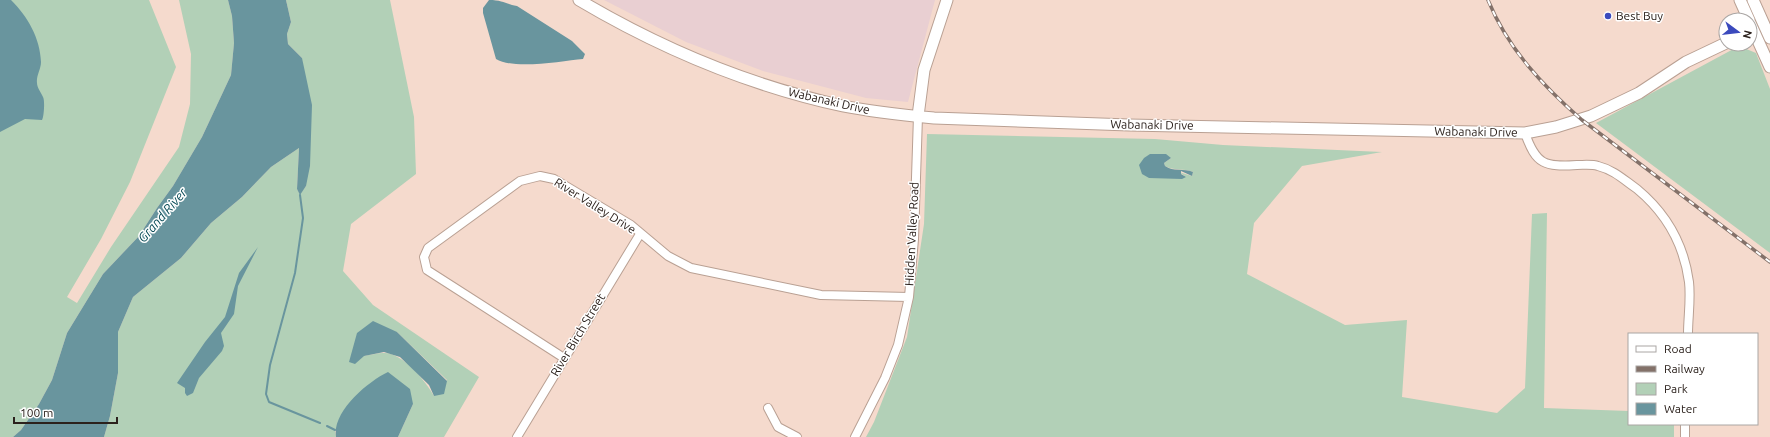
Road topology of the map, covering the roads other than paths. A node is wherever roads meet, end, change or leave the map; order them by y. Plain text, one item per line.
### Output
1 (578, 0) edge
2 (947, 0) edge
3 (1740, 0) edge
4 (1753, 0) edge
5 (1745, 12) edge
6 (1770, 38) edge
7 (1758, 43) edge
8 (1718, 47) edge
9 (1770, 68) edge
10 (918, 116) junction
11 (1525, 133) junction
12 (640, 234) junction
13 (909, 297) junction
14 (1688, 333) edge
15 (564, 358) junction
16 (768, 408) dead end
17 (1686, 425) edge
18 (517, 437) edge
19 (797, 437) edge
20 (855, 437) edge
21 (1685, 437) edge

1 - 10 street, Wabanaki Drive
2 - 10 street
3 - 5 street
4 - 6 street
7 - 9 street
8 - 11 street, Wabanaki Drive
10 - 11 street, Wabanaki Drive
10 - 13 street, Hidden Valley Road
11 - 14 street
12 - 13 street, River Valley Drive
12 - 15 street, River Birch Street
12 - 15 street, River Valley Drive
13 - 20 street, Hidden Valley Road
15 - 18 street, River Birch Street
16 - 19 street
17 - 21 street

